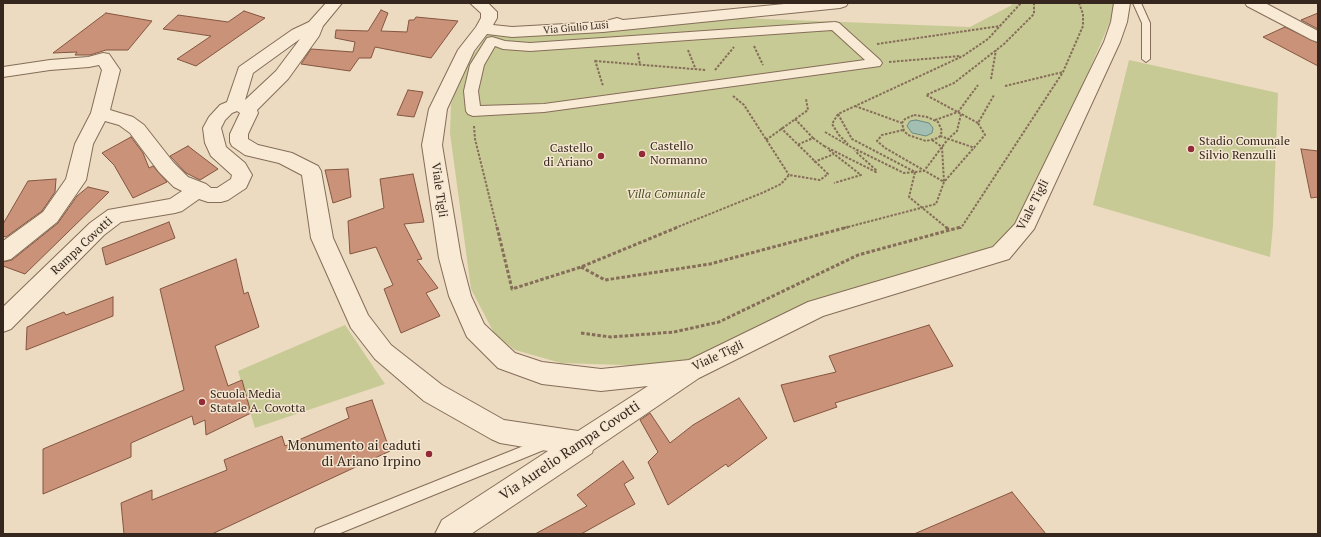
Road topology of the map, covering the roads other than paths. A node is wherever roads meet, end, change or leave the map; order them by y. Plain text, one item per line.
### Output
1 (334, 3) edge
2 (478, 3) edge
3 (689, 3) edge
4 (840, 3) edge
5 (1122, 3) edge
6 (1137, 3) edge
7 (1253, 3) edge
8 (315, 25) junction
9 (603, 27) junction
10 (483, 29) junction
11 (1318, 38) edge
12 (3, 58) edge
13 (103, 58) junction
14 (1146, 59) dead end
15 (3, 72) edge
16 (607, 100) joint
17 (241, 107) junction
18 (100, 113) junction
19 (199, 189) junction
20 (3, 253) edge
21 (3, 322) edge
22 (692, 370) junction
23 (554, 440) junction
24 (582, 444) junction
25 (321, 534) edge
26 (450, 534) edge

1 - 8 street
2 - 10 street
3 - 9 street, Via Giulio Lusi
4 - 9 street
5 - 22 street, Viale Tigli
6 - 14 lane
7 - 11 street
8 - 17 street
8 - 17 street
9 - 10 street, Via Giulio Lusi
10 - 22 street, Viale Tigli
12 - 13 street
13 - 15 street
13 - 18 street
16 - 16 street
17 - 19 street
17 - 23 street
18 - 19 street
18 - 20 street
19 - 21 street, Rampa Covotti
22 - 24 street, Via Aurelio Rampa Covotti
23 - 24 street
23 - 25 lane
24 - 26 street, Via Aurelio Rampa Covotti

